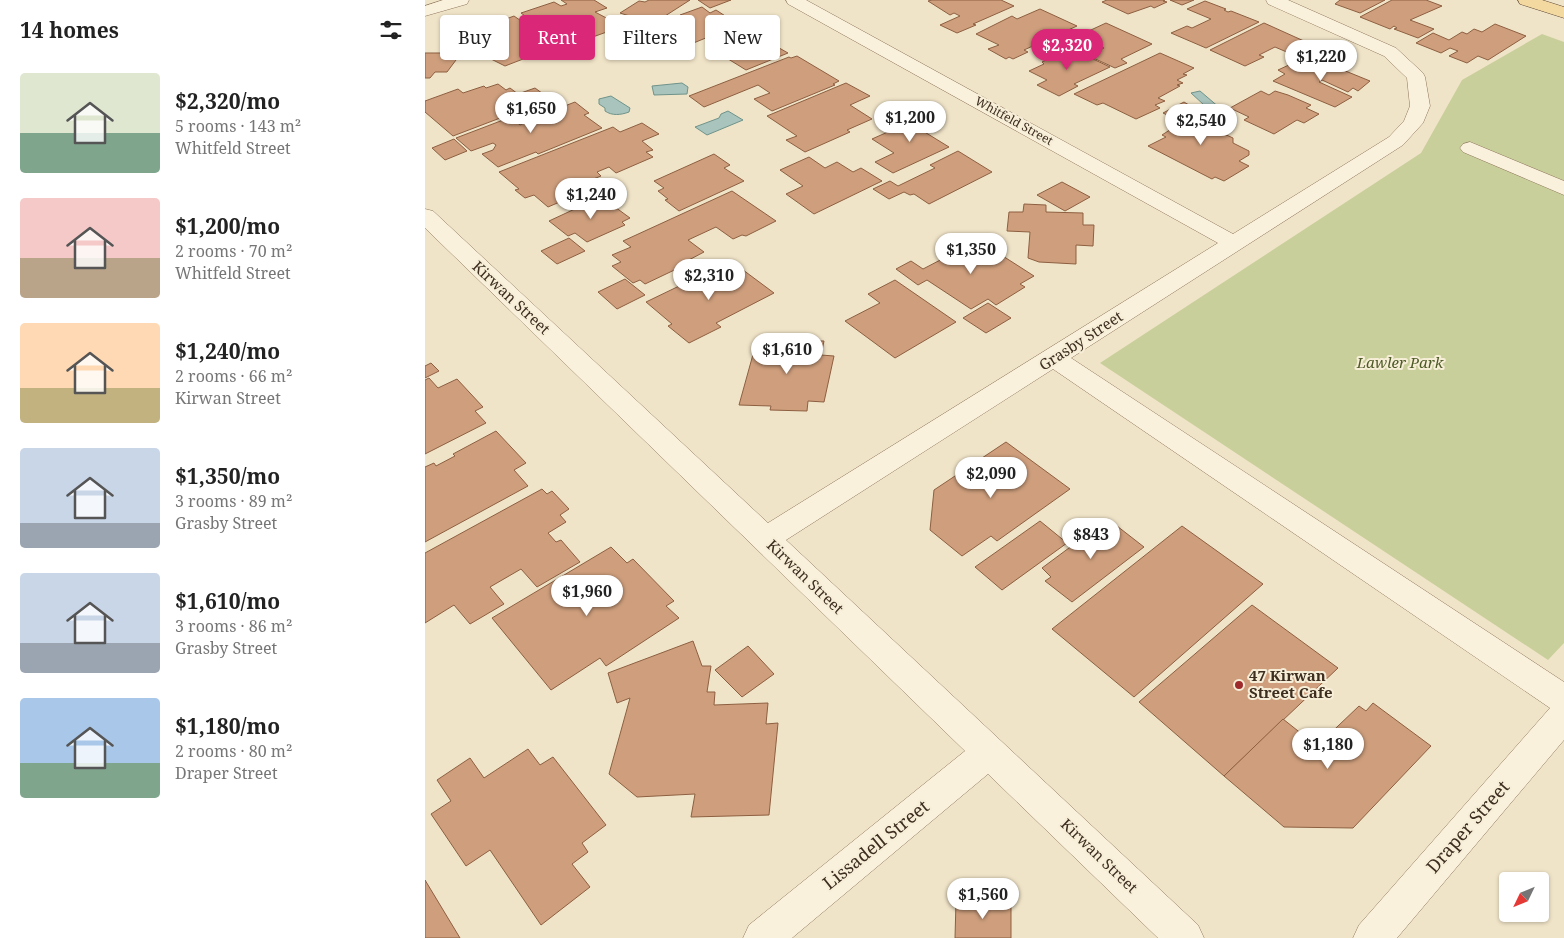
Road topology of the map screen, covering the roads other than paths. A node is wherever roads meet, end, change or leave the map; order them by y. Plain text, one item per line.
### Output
1 (461, 0) edge
2 (794, 0) edge
3 (1274, 0) edge
4 (1526, 0) edge
5 (425, 12) edge
6 (1564, 13) edge
7 (1470, 148) dead end
8 (1564, 189) edge
9 (425, 216) edge
10 (1234, 243) junction
11 (1054, 358) junction
12 (765, 539) junction
13 (1564, 700) edge
14 (1564, 716) edge
15 (989, 752) junction
16 (762, 938) edge
17 (1185, 938) edge
18 (1372, 938) edge

1 - 5 street
2 - 10 street, Whitfeld Street
3 - 10 street, Grasby Street
4 - 6 main road
7 - 8 street
9 - 12 street, Kirwan Street
10 - 11 street, Grasby Street
11 - 12 street, Grasby Street
11 - 13 street
12 - 15 street, Kirwan Street
14 - 18 street, Draper Street
15 - 16 street, Lissadell Street
15 - 17 street, Kirwan Street

